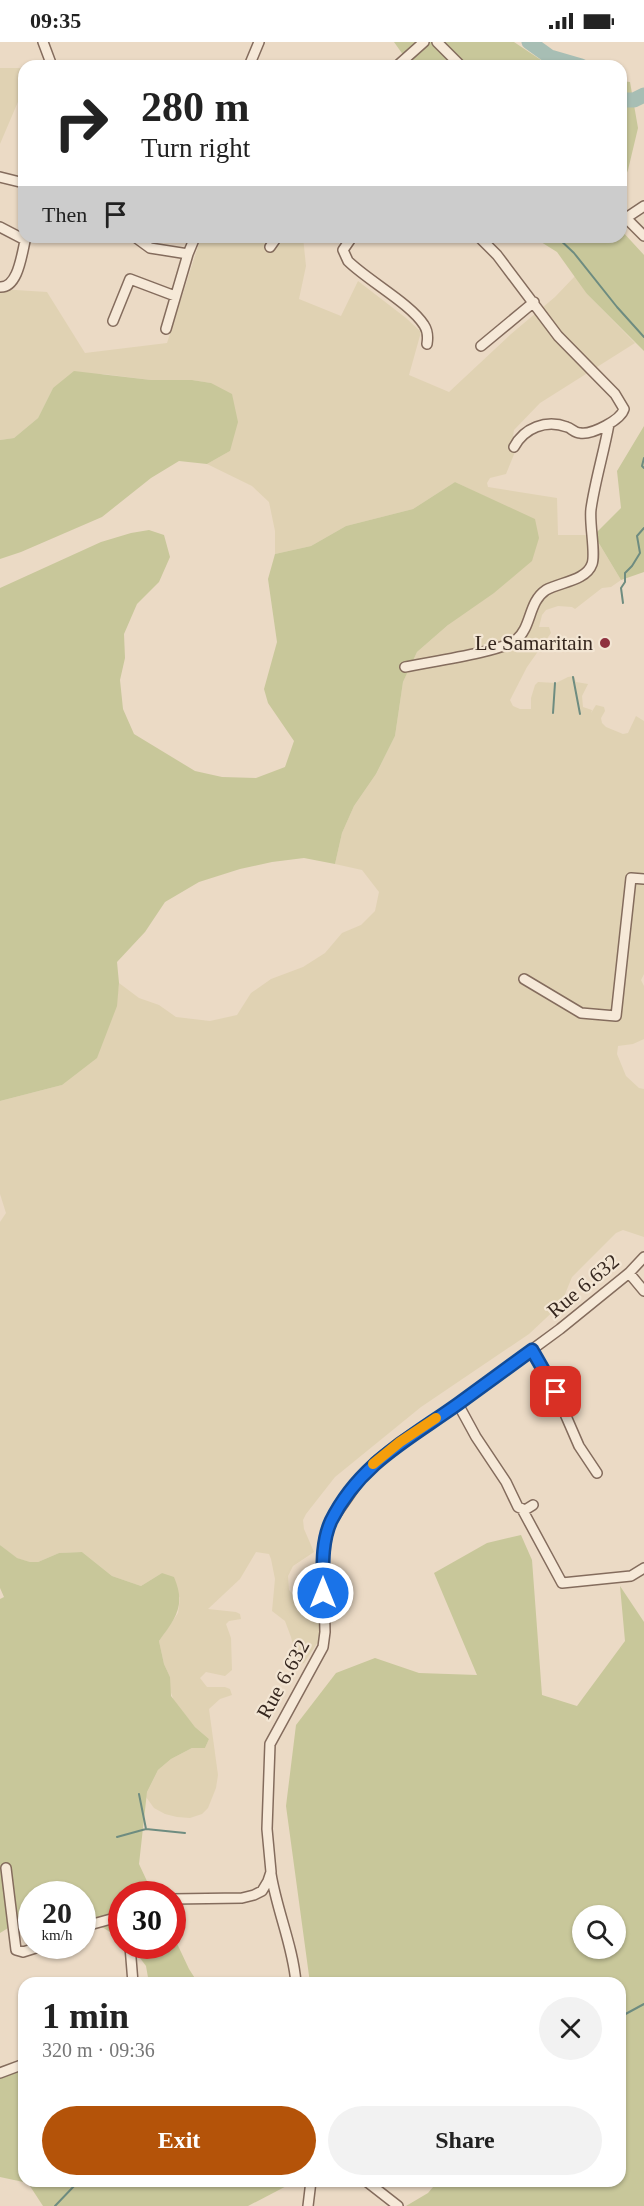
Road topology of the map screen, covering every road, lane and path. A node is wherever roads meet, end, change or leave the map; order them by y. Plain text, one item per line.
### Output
1 (44, 42) edge
2 (259, 42) edge
3 (424, 42) edge
4 (437, 42) edge
5 (50, 60) edge
6 (252, 60) edge
7 (404, 60) edge
8 (455, 60) edge
9 (0, 177) edge
10 (18, 182) edge
11 (644, 206) edge
12 (627, 214) edge
13 (627, 220) edge
14 (0, 227) edge
15 (18, 235) edge
16 (644, 236) edge
17 (25, 243) edge
18 (143, 243) edge
19 (193, 243) edge
20 (272, 243) edge
21 (348, 243) edge
22 (485, 243) edge
23 (270, 247) dead end
24 (188, 254) junction
25 (0, 287) edge
26 (175, 296) junction
27 (534, 302) junction
28 (113, 321) dead end
29 (166, 329) dead end
30 (427, 344) dead end
31 (481, 346) dead end
32 (609, 424) junction
33 (514, 447) dead end
34 (405, 667) dead end
35 (644, 879) edge
36 (524, 979) dead end
37 (644, 1257) edge
38 (629, 1273) junction
39 (642, 1287) edge
40 (532, 1350) junction
41 (458, 1404) junction
42 (597, 1473) dead end
43 (533, 1505) dead end
44 (522, 1509) junction
45 (644, 1568) edge
46 (6, 1868) dead end
47 (271, 1872) junction
48 (186, 1899) edge
49 (18, 1951) edge
50 (131, 1959) edge
51 (133, 1977) edge
52 (295, 1977) edge
53 (18, 2066) edge
54 (0, 2073) edge
55 (310, 2187) edge
56 (374, 2187) edge
57 (308, 2206) edge
58 (398, 2206) edge

1 - 5 street
2 - 6 street
3 - 7 street
4 - 8 street
9 - 10 street
11 - 12 street
13 - 16 street
14 - 15 street
17 - 25 street
18 - 24 street
19 - 24 street
20 - 23 street
21 - 30 street
22 - 27 street
24 - 26 street
26 - 28 street
26 - 29 street
27 - 31 street
27 - 32 street
32 - 33 street
32 - 34 street
35 - 36 street
37 - 38 street, Rue 6.632
38 - 39 street
38 - 40 street, Rue 6.632
40 - 41 street, Rue 6.632
40 - 42 street
41 - 44 street
41 - 47 street, Rue 6.632
43 - 44 street
44 - 45 street
46 - 49 street
47 - 48 street
47 - 52 street, Rue 6.632
50 - 51 street
53 - 54 street
55 - 57 street
56 - 58 street

